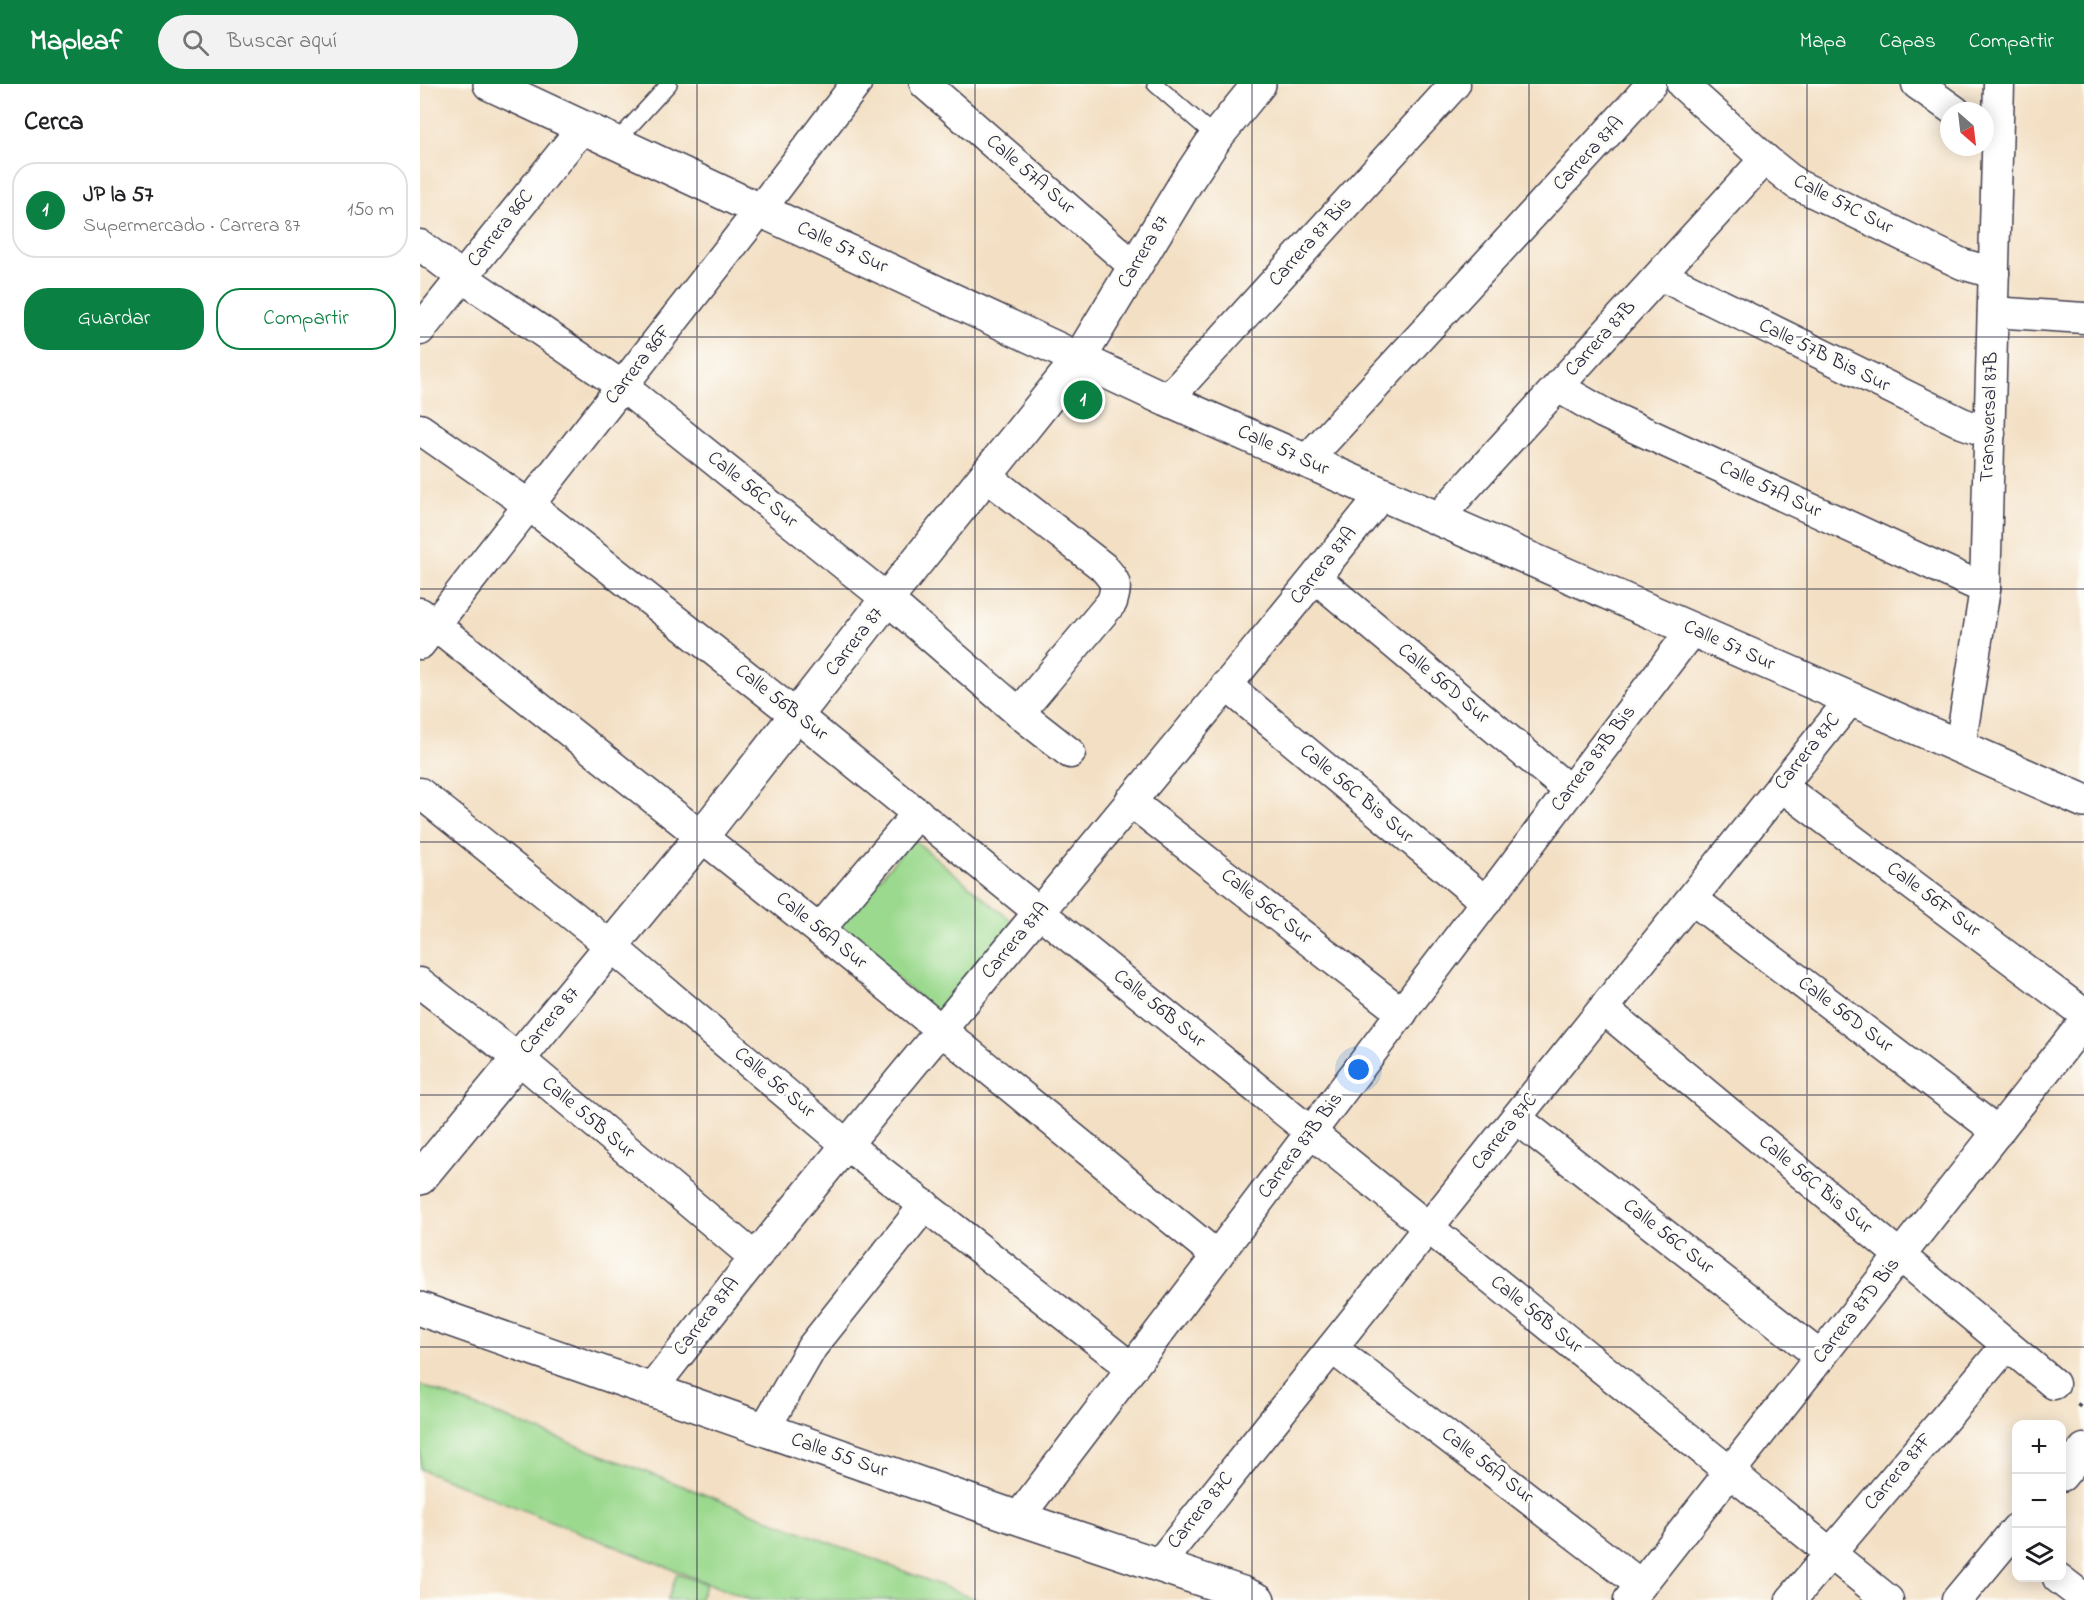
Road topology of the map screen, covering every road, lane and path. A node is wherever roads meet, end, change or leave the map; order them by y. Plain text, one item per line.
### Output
1 (490, 84) edge
2 (669, 84) edge
3 (856, 84) edge
4 (925, 84) edge
5 (1155, 84) edge
6 (1259, 84) edge
7 (1455, 84) edge
8 (1651, 84) edge
9 (1682, 84) edge
10 (1917, 84) edge
11 (1999, 84) edge
12 (1942, 102) edge
13 (583, 127) junction
14 (1216, 137) junction
15 (615, 143) junction
16 (1765, 159) junction
17 (760, 210) junction
18 (420, 245) edge
19 (1135, 267) junction
20 (1994, 273) junction
21 (1660, 275) junction
22 (462, 277) junction
23 (1993, 312) junction
24 (2084, 318) edge
25 (420, 330) edge
26 (1079, 359) junction
27 (622, 386) junction
28 (1558, 387) junction
29 (1167, 400) junction
30 (420, 429) edge
31 (1990, 433) junction
32 (1306, 461) junction
33 (986, 476) junction
34 (1382, 494) junction
35 (529, 505) junction
36 (1438, 518) junction
37 (1316, 578) junction
38 (1985, 589) junction
39 (887, 599) junction
40 (425, 627) edge
41 (1692, 630) junction
42 (1226, 685) junction
43 (1851, 699) junction
44 (1018, 713) junction
45 (797, 716) junction
46 (1960, 747) junction
47 (1070, 753) dead end
48 (1781, 786) junction
49 (1570, 791) junction
50 (420, 793) edge
51 (1130, 801) junction
52 (2084, 801) edge
53 (918, 813) junction
54 (702, 836) junction
55 (1692, 899) junction
56 (1486, 902) junction
57 (1040, 913) junction
58 (819, 930) junction
59 (612, 947) junction
60 (420, 983) edge
61 (1604, 1009) junction
62 (1402, 1013) junction
63 (2084, 1014) edge
64 (2084, 1022) edge
65 (941, 1030) junction
66 (519, 1059) junction
67 (1516, 1118) junction
68 (1311, 1132) junction
69 (1998, 1132) junction
70 (847, 1145) junction
71 (422, 1172) edge
72 (925, 1205) junction
73 (1428, 1227) junction
74 (1217, 1256) junction
75 (1900, 1256) junction
76 (754, 1257) junction
77 (420, 1309) edge
78 (2007, 1345) junction
79 (1332, 1348) junction
80 (1821, 1357) junction
81 (1132, 1368) junction
82 (2054, 1384) dead end
83 (651, 1390) junction
84 (764, 1430) junction
85 (2084, 1449) edge
86 (1730, 1472) junction
87 (2063, 1474) edge
88 (1018, 1518) junction
89 (2012, 1539) edge
90 (1831, 1553) junction
91 (1159, 1564) junction
92 (2063, 1582) edge
93 (1635, 1592) edge
94 (1247, 1598) edge
95 (2084, 1598) edge
96 (1791, 1600) edge
97 (1888, 1600) edge
98 (1956, 1600) edge

1 - 13 street, Calle 57 Sur
2 - 15 lane
3 - 17 street, Carrera 86F
4 - 19 street, Calle 57A Sur
5 - 14 lane
6 - 14 street, Carrera 87
7 - 29 street, Carrera 87 Bis
8 - 32 street, Carrera 87A
9 - 16 street, Calle 57C Sur
10 - 12 street
11 - 20 street, Transversal 87B
13 - 15 street, Calle 57 Sur
13 - 22 street, Carrera 86C
14 - 19 street, Carrera 87
15 - 17 street, Calle 57 Sur
16 - 20 street, Calle 57C Sur
16 - 21 street, Carrera 87B
17 - 26 street, Calle 57 Sur
17 - 27 street, Carrera 86F
18 - 22 street, Calle 56C Sur
19 - 26 street, Carrera 87
20 - 23 street, Transversal 87B
21 - 28 street, Carrera 87B
21 - 31 street, Calle 57B Bis Sur
22 - 25 street, Carrera 86C
22 - 27 street, Calle 56C Sur
23 - 24 street
23 - 31 street, Transversal 87B
26 - 29 street, Calle 57 Sur
26 - 33 street, Carrera 87
27 - 35 street, Carrera 86F
27 - 39 street, Calle 56C Sur
28 - 36 street, Carrera 87B
28 - 38 street, Calle 57A Sur
29 - 32 street, Calle 57 Sur
30 - 35 street, Calle 56B Sur
31 - 38 street, Transversal 87B
32 - 34 street, Calle 57 Sur
33 - 39 street, Carrera 87
33 - 44 street
34 - 36 street, Calle 57 Sur
34 - 37 street, Carrera 87A
35 - 40 street, Carrera 86F
35 - 45 street, Calle 56B Sur
36 - 41 street, Calle 57 Sur
37 - 42 street, Carrera 87A
37 - 49 street, Calle 56D Sur
38 - 46 street, Transversal 87B
39 - 44 street, Calle 56C Sur
39 - 45 street, Carrera 87
40 - 54 street, Calle 56A Sur
41 - 43 street, Calle 57 Sur
41 - 49 street, Carrera 87B Bis
42 - 51 street, Carrera 87A
42 - 56 street, Calle 56C Bis Sur
43 - 46 street, Calle 57 Sur
43 - 48 street, Carrera 87C
44 - 47 street, Calle 56C Sur
45 - 53 street, Calle 56B Sur
45 - 54 street, Carrera 87
46 - 52 street, Calle 57 Sur
48 - 55 street, Carrera 87C
48 - 63 street, Calle 56F Sur
49 - 56 street, Carrera 87B Bis
50 - 59 street, Calle 56 Sur
51 - 57 street, Carrera 87A
51 - 62 street, Calle 56C Sur
53 - 57 street, Calle 56B Sur
53 - 58 street
54 - 58 street, Calle 56A Sur
54 - 59 street, Carrera 87
55 - 61 street, Carrera 87C
55 - 69 street, Calle 56D Sur
56 - 62 street, Carrera 87B Bis
57 - 65 street, Carrera 87A
57 - 68 street, Calle 56B Sur
58 - 65 street, Calle 56A Sur
59 - 66 street, Carrera 87
59 - 70 street, Calle 56 Sur
60 - 66 street, Calle 55B Sur
61 - 67 street, Carrera 87C
61 - 75 street, Calle 56C Bis Sur
62 - 68 street, Carrera 87B Bis
64 - 69 street, Carrera 87D Bis
65 - 70 street, Carrera 87A
65 - 74 street, Calle 56A Sur
66 - 71 street, Carrera 87
66 - 76 street, Calle 55B Sur
67 - 73 street, Carrera 87C
67 - 80 street, Calle 56C Sur
68 - 73 street, Calle 56B Sur
68 - 74 street, Carrera 87B Bis
69 - 75 street, Carrera 87D Bis
70 - 72 street, Calle 56 Sur
70 - 76 street, Carrera 87A
72 - 81 street, Calle 56 Sur
72 - 84 street
73 - 79 street, Carrera 87C
73 - 86 street, Calle 56B Sur
74 - 81 street, Carrera 87B Bis
75 - 78 street, Calle 56C Bis Sur
75 - 80 street, Carrera 87D Bis
76 - 83 street, Carrera 87A
77 - 83 street, Calle 55 Sur
78 - 82 street, Calle 56C Bis Sur
78 - 90 street, Carrera 87F
79 - 91 street, Carrera 87C
79 - 93 street, Calle 56A Sur
80 - 86 street, Carrera 87D Bis
81 - 88 street, Carrera 87B Bis
83 - 84 street, Calle 55 Sur
84 - 88 street, Calle 55 Sur
85 - 87 street
86 - 90 street, Calle 56B Sur
86 - 93 street, Carrera 87D Bis
88 - 91 street, Calle 55 Sur
89 - 98 street
90 - 96 street, Carrera 87F
90 - 97 street, Calle 56B Sur
91 - 94 street, Calle 55 Sur
92 - 95 street

